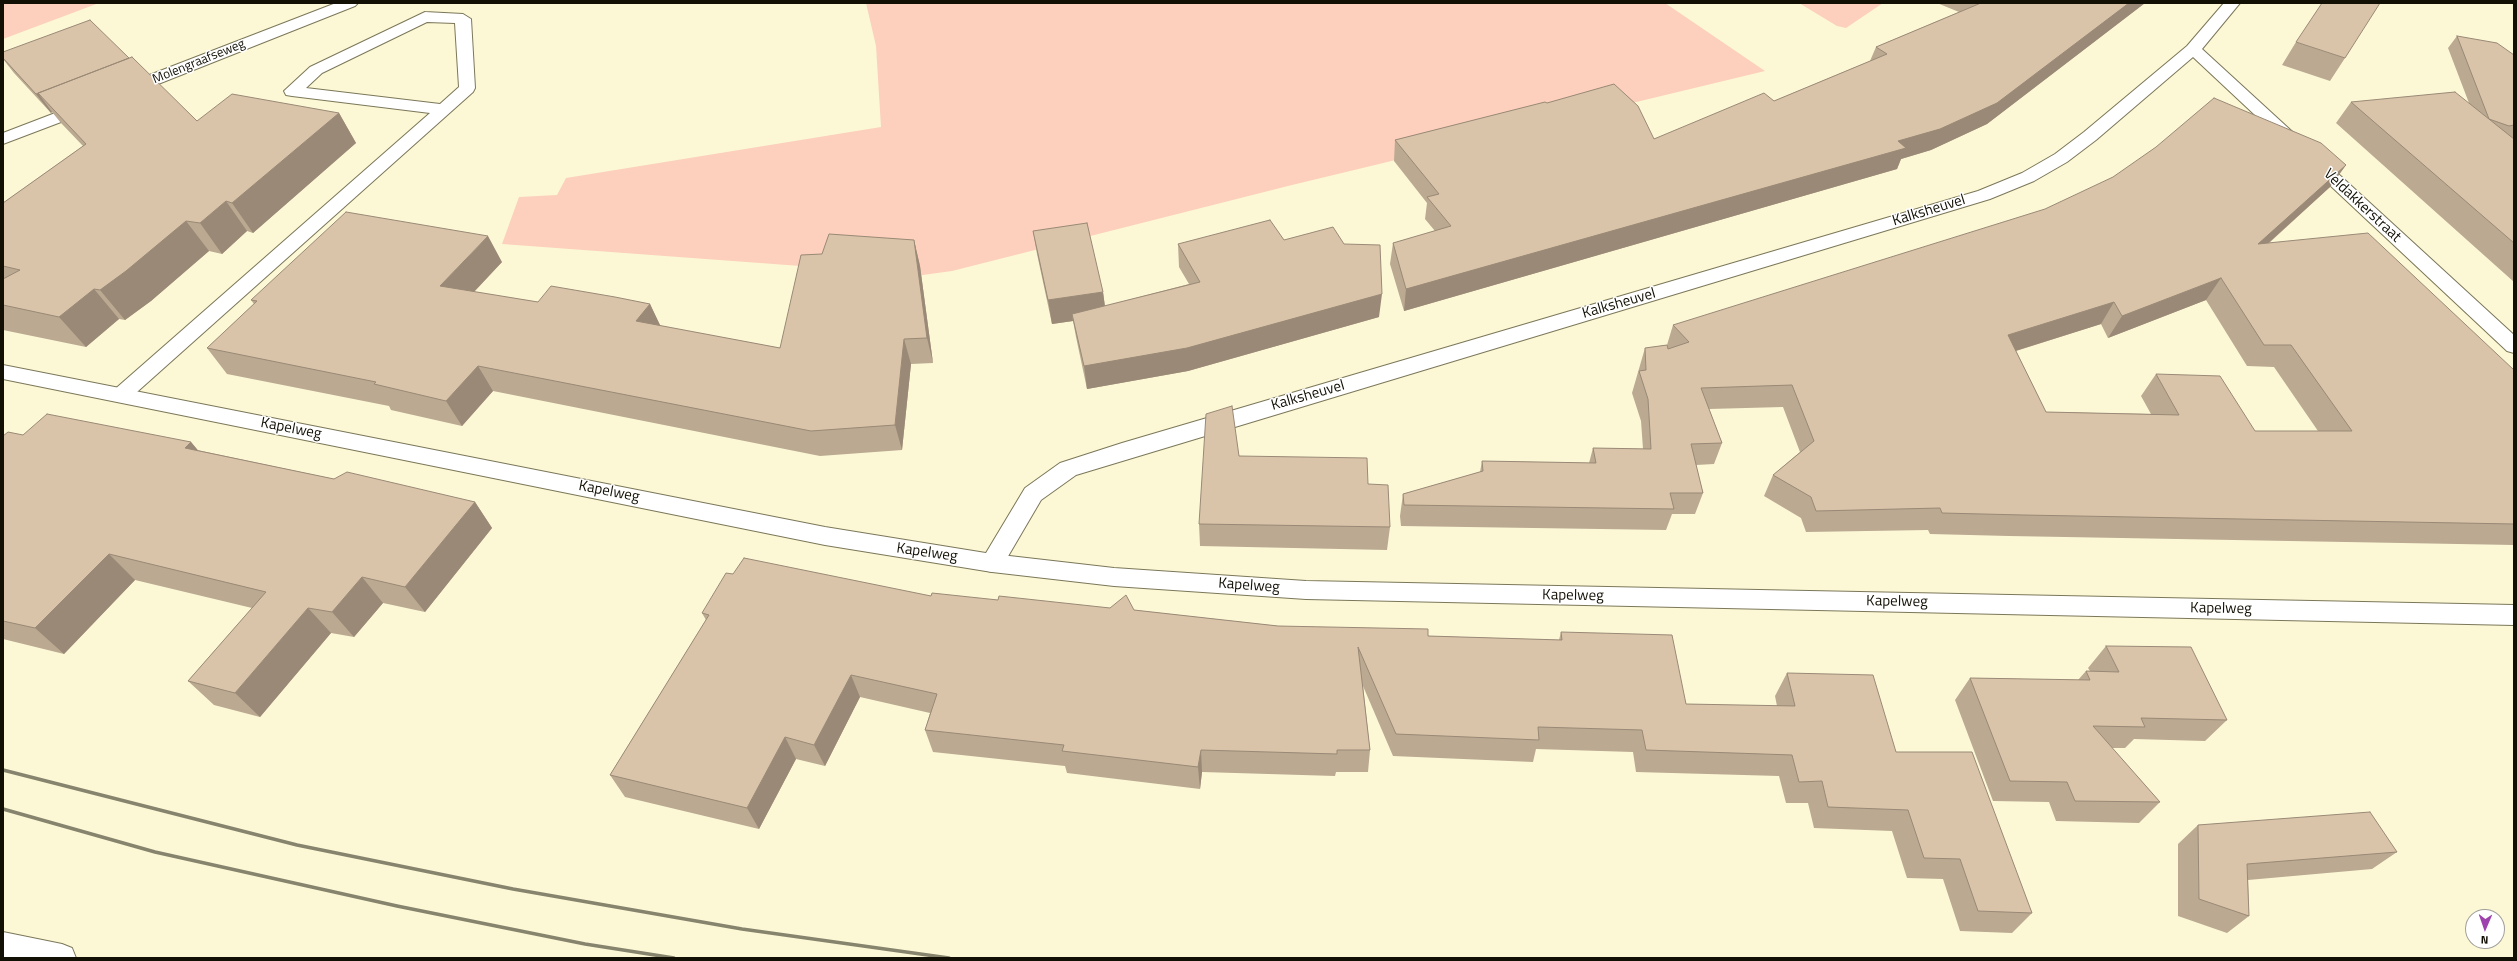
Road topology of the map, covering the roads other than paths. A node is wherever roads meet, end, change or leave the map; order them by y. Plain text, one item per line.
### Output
1 (350, 3) edge
2 (2232, 3) edge
3 (2193, 49) junction
4 (444, 110) junction
5 (3, 139) edge
6 (2514, 346) edge
7 (3, 372) edge
8 (121, 395) junction
9 (992, 563) junction
10 (2514, 615) edge
11 (3, 946) edge
12 (62, 958) edge

1 - 5 street, Molengraafseweg
2 - 3 street, Kalksheuvel
3 - 6 street, Veldakkerstraat
3 - 9 street, Kalksheuvel
4 - 4 street
4 - 8 street
7 - 8 street, Kapelweg
8 - 9 street, Kapelweg
9 - 10 street, Kapelweg
11 - 12 street

